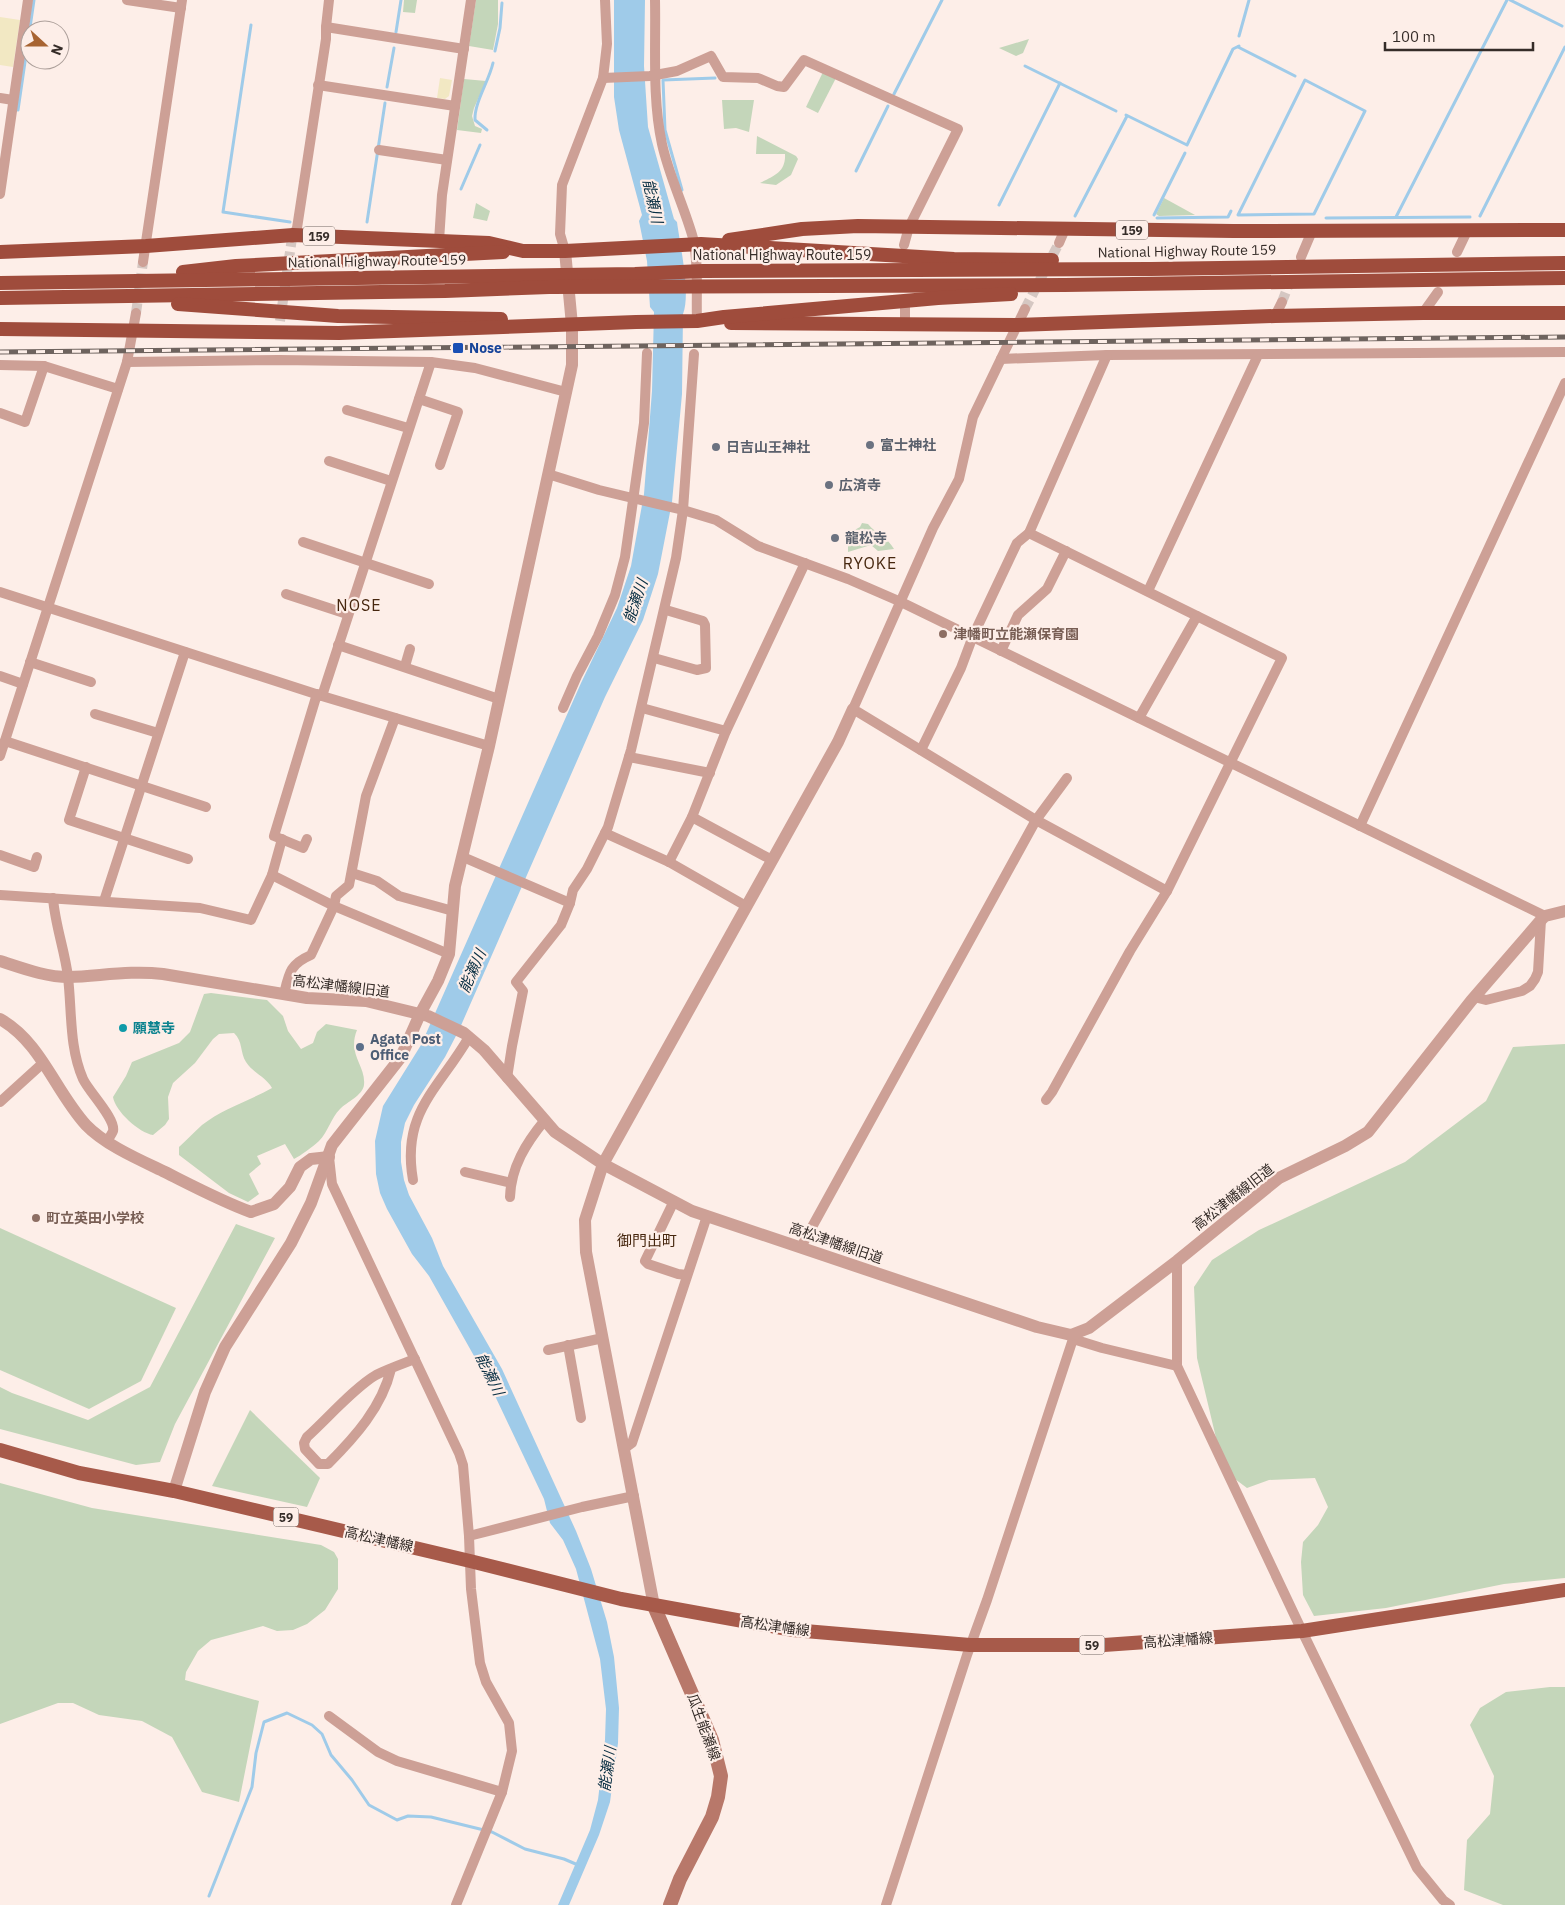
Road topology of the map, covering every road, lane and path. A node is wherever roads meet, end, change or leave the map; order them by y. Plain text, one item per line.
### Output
1 (28, 0) edge
2 (127, 0) edge
3 (329, 0) edge
4 (471, 0) edge
5 (606, 0) edge
6 (655, 0) edge
7 (181, 4) edge
8 (326, 27) junction
9 (464, 50) junction
10 (653, 75) junction
11 (606, 78) junction
12 (318, 85) junction
13 (0, 98) edge
14 (14, 100) junction
15 (456, 106) junction
16 (379, 150) dead end
17 (447, 160) junction
18 (0, 194) edge
19 (909, 227) junction
20 (1468, 229) junction
21 (1066, 230) junction
22 (1565, 230) edge
23 (1312, 231) junction
24 (292, 236) junction
25 (438, 241) junction
26 (1059, 243) tunnel mouth
27 (695, 244) junction
28 (904, 245) dead end
29 (146, 246) junction
30 (523, 251) junction
31 (0, 252) edge
32 (565, 252) junction
33 (1457, 252) dead end
34 (1301, 257) dead end
35 (143, 262) tunnel mouth
36 (1565, 263) edge
37 (1151, 269) junction
38 (1565, 278) edge
39 (549, 281) junction
40 (635, 281) junction
41 (123, 282) junction
42 (0, 283) edge
43 (1065, 285) junction
44 (1438, 292) dead end
45 (0, 298) edge
46 (47, 298) junction
47 (1282, 302) tunnel mouth
48 (905, 307) dead end
49 (1025, 309) tunnel mouth
50 (136, 313) tunnel mouth
51 (1423, 313) junction
52 (1565, 313) edge
53 (1275, 316) junction
54 (697, 321) junction
55 (905, 323) junction
56 (572, 325) junction
57 (1017, 325) junction
58 (551, 326) junction
59 (0, 329) edge
60 (133, 330) junction
61 (1565, 352) edge
62 (647, 353) dead end
63 (694, 354) dead end
64 (1107, 355) junction
65 (1258, 355) junction
66 (1001, 359) junction
67 (127, 362) junction
68 (431, 362) junction
69 (0, 366) edge
70 (44, 366) junction
71 (1565, 383) edge
72 (118, 389) junction
73 (566, 392) junction
74 (418, 399) junction
75 (347, 410) dead end
76 (0, 413) edge
77 (408, 428) junction
78 (329, 461) dead end
79 (440, 465) dead end
80 (548, 474) junction
81 (391, 481) junction
82 (634, 498) junction
83 (680, 509) junction
84 (1029, 533) junction
85 (303, 542) dead end
86 (1066, 551) junction
87 (364, 562) junction
88 (805, 563) junction
89 (429, 584) dead end
90 (1148, 591) junction
91 (0, 592) edge
92 (286, 594) dead end
93 (901, 602) junction
94 (48, 608) junction
95 (666, 610) junction
96 (347, 614) junction
97 (1197, 616) junction
98 (973, 636) junction
99 (338, 644) junction
100 (410, 649) dead end
101 (1001, 651) junction
102 (185, 652) junction
103 (654, 658) junction
104 (30, 662) junction
105 (405, 666) junction
106 (0, 676) edge
107 (91, 682) dead end
108 (23, 684) junction
109 (319, 695) junction
110 (499, 699) junction
111 (563, 708) dead end
112 (642, 708) junction
113 (853, 709) junction
114 (95, 714) dead end
115 (395, 718) junction
116 (1139, 718) junction
117 (726, 731) junction
118 (158, 733) junction
119 (5, 741) junction
120 (489, 746) junction
121 (921, 750) junction
122 (0, 756) edge
123 (629, 757) junction
124 (1230, 764) junction
125 (86, 767) junction
126 (710, 774) junction
127 (1067, 778) dead end
128 (141, 785) junction
129 (206, 807) dead end
130 (692, 817) junction
131 (1036, 820) junction
132 (1360, 826) junction
133 (605, 834) junction
134 (124, 838) junction
135 (306, 838) dead end
136 (282, 839) junction
137 (0, 855) edge
138 (37, 857) dead end
139 (463, 857) junction
140 (188, 859) dead end
141 (772, 860) junction
142 (669, 862) junction
143 (352, 874) junction
144 (272, 875) junction
145 (1167, 891) junction
146 (0, 895) edge
147 (53, 898) junction
148 (104, 901) junction
149 (570, 903) junction
150 (334, 906) junction
151 (746, 906) junction
152 (1565, 910) edge
153 (453, 911) junction
154 (1543, 918) junction
155 (449, 954) junction
156 (0, 962) edge
157 (68, 977) junction
158 (284, 994) junction
159 (1474, 997) junction
160 (424, 1015) junction
161 (0, 1019) edge
162 (466, 1035) junction
163 (43, 1063) junction
164 (507, 1078) junction
165 (1046, 1100) dead end
166 (0, 1102) edge
167 (545, 1120) junction
168 (107, 1141) junction
169 (329, 1157) junction
170 (603, 1164) junction
171 (465, 1172) dead end
172 (412, 1180) dead end
173 (511, 1183) junction
174 (510, 1196) dead end
175 (674, 1202) junction
176 (707, 1216) junction
177 (801, 1247) junction
178 (1177, 1261) junction
179 (687, 1275) junction
180 (1072, 1337) junction
181 (603, 1338) junction
182 (568, 1345) junction
183 (548, 1350) dead end
184 (415, 1359) junction
185 (1177, 1366) junction
186 (391, 1369) junction
187 (581, 1418) dead end
188 (625, 1448) junction
189 (0, 1450) edge
190 (174, 1491) junction
191 (634, 1496) junction
192 (469, 1536) junction
193 (470, 1561) junction
194 (1565, 1590) edge
195 (654, 1606) junction
196 (1302, 1631) junction
197 (970, 1645) junction
198 (329, 1716) dead end
199 (502, 1792) junction
200 (456, 1905) edge
201 (670, 1905) edge
202 (886, 1905) edge
203 (1450, 1905) edge

1 - 14 street
2 - 7 street
3 - 8 street
4 - 9 street
5 - 11 street
6 - 10 street
7 - 29 street
8 - 9 street
8 - 12 street
9 - 15 street
10 - 11 street
10 - 19 street
10 - 27 street
11 - 32 street
12 - 15 street
12 - 24 street
13 - 14 street
14 - 18 street
15 - 17 street
16 - 17 street
17 - 25 street
19 - 21 highway, 159
19 - 27 highway, 159
19 - 28 street
20 - 22 highway, 159
20 - 23 highway, 159
20 - 33 street
21 - 23 highway, 159
21 - 26 street
23 - 34 street
24 - 25 highway, 159
24 - 29 highway, 159
25 - 30 highway, 159
27 - 32 highway, 159
27 - 37 highway, 159
27 - 54 street
29 - 31 highway, 159
29 - 35 street
30 - 32 highway, 159
30 - 41 highway, 159
32 - 56 street
36 - 37 highway, National Highway Route 159 / 159
37 - 40 highway, National Highway Route 159 / 159
38 - 43 highway, National Highway Route 159 / 159
39 - 40 highway, National Highway Route 159 / 159
39 - 41 highway, National Highway Route 159 / 159
39 - 46 highway, National Highway Route 159 / 159
40 - 43 highway, National Highway Route 159 / 159
41 - 42 highway, National Highway Route 159 / 159
43 - 54 highway, 159
44 - 51 street
45 - 46 highway, National Highway Route 159 / 159
46 - 58 highway, 159
47 - 53 street
48 - 55 street
49 - 57 street
50 - 60 street
51 - 52 highway, 159
51 - 53 highway, 159
53 - 57 highway, 159
54 - 55 highway, 159
54 - 56 highway, 159
55 - 57 highway, 159
56 - 58 highway, 159
56 - 73 street
57 - 66 street
58 - 60 highway, 159
59 - 60 highway, 159
60 - 67 street
61 - 65 street
62 - 82 street
63 - 83 street
64 - 65 street
64 - 66 street
64 - 84 street
65 - 90 street
66 - 93 street
67 - 68 street
67 - 72 street
68 - 73 street
68 - 74 street
69 - 70 street
70 - 72 street
70 - 76 street
71 - 132 street
72 - 94 street
73 - 80 street
74 - 77 street
74 - 79 street
75 - 77 street
77 - 81 street
78 - 81 street
80 - 82 street
80 - 110 street
81 - 87 street
82 - 83 street
82 - 111 street
83 - 88 street
83 - 95 street
84 - 86 street
84 - 98 street
85 - 87 street
86 - 90 street
86 - 101 street
87 - 89 street
87 - 96 street
88 - 93 street
88 - 117 street
90 - 97 street
91 - 94 street
92 - 96 street
93 - 98 street
93 - 113 street
94 - 102 street
94 - 104 street
95 - 103 street
95 - 103 street
96 - 99 street
97 - 116 street
97 - 124 street
98 - 101 street
98 - 121 street
99 - 105 street
99 - 109 street
100 - 105 street
101 - 116 street
102 - 109 street
102 - 118 street
103 - 112 street
104 - 107 street
104 - 108 street
105 - 110 street
106 - 108 street
108 - 119 street
109 - 115 street
109 - 136 street
110 - 120 street
112 - 117 street
112 - 123 street
113 - 121 street
113 - 141 street
114 - 118 street
115 - 120 street
115 - 143 street
116 - 124 street
117 - 126 street
118 - 128 street
119 - 122 street
119 - 125 street
120 - 139 street
121 - 131 street
123 - 126 street
123 - 133 street
124 - 132 street
124 - 145 street
125 - 128 street
125 - 134 street
126 - 130 street
127 - 131 street
128 - 129 street
128 - 134 street
130 - 141 street
130 - 142 street
131 - 145 street
131 - 177 street
132 - 154 street
133 - 142 street
133 - 149 street
134 - 140 street
134 - 148 street
135 - 136 street
136 - 144 street
137 - 138 street
139 - 149 street
139 - 153 street
141 - 151 street
142 - 151 street
143 - 150 street
143 - 153 street
144 - 148 street
144 - 150 street
145 - 165 street
146 - 147 street
147 - 148 street
147 - 157 street
149 - 164 street
150 - 155 street
150 - 158 street
151 - 170 street
152 - 154 street
153 - 155 street
154 - 159 street, 高松津幡線旧道
154 - 159 street
155 - 160 street
156 - 157 street, 高松津幡線旧道
157 - 158 street, 高松津幡線旧道
157 - 168 street
158 - 160 street, 高松津幡線旧道
159 - 178 street, 高松津幡線旧道
160 - 162 street, 高松津幡線旧道
160 - 169 street
161 - 163 street
162 - 164 street, 高松津幡線旧道
162 - 172 street
163 - 166 street
163 - 168 street
164 - 167 street, 高松津幡線旧道
167 - 170 street, 高松津幡線旧道
167 - 173 street
168 - 169 street
169 - 184 street
169 - 190 street
170 - 175 street, 高松津幡線旧道
170 - 181 street
171 - 173 street
173 - 174 street
175 - 176 street, 高松津幡線旧道
175 - 179 street
176 - 177 street, 高松津幡線旧道
176 - 179 street
177 - 180 street, 高松津幡線旧道
178 - 180 street, 高松津幡線旧道
178 - 185 street
179 - 188 street
180 - 185 street
180 - 197 street
181 - 182 street
181 - 188 street
182 - 183 street
182 - 187 street
184 - 186 street
184 - 192 street
185 - 196 street
186 - 186 street
188 - 191 street
189 - 190 main road, 高松津幡線 / 59
190 - 193 main road, 高松津幡線 / 59
191 - 192 street
191 - 195 street
192 - 193 street
193 - 195 main road, 高松津幡線 / 59
193 - 199 street
194 - 196 main road, 高松津幡線 / 59
195 - 197 main road, 高松津幡線 / 59
195 - 201 main road, 瓜生能瀬線
196 - 197 main road, 高松津幡線 / 59
196 - 203 street
197 - 202 street
198 - 199 street
199 - 200 street

